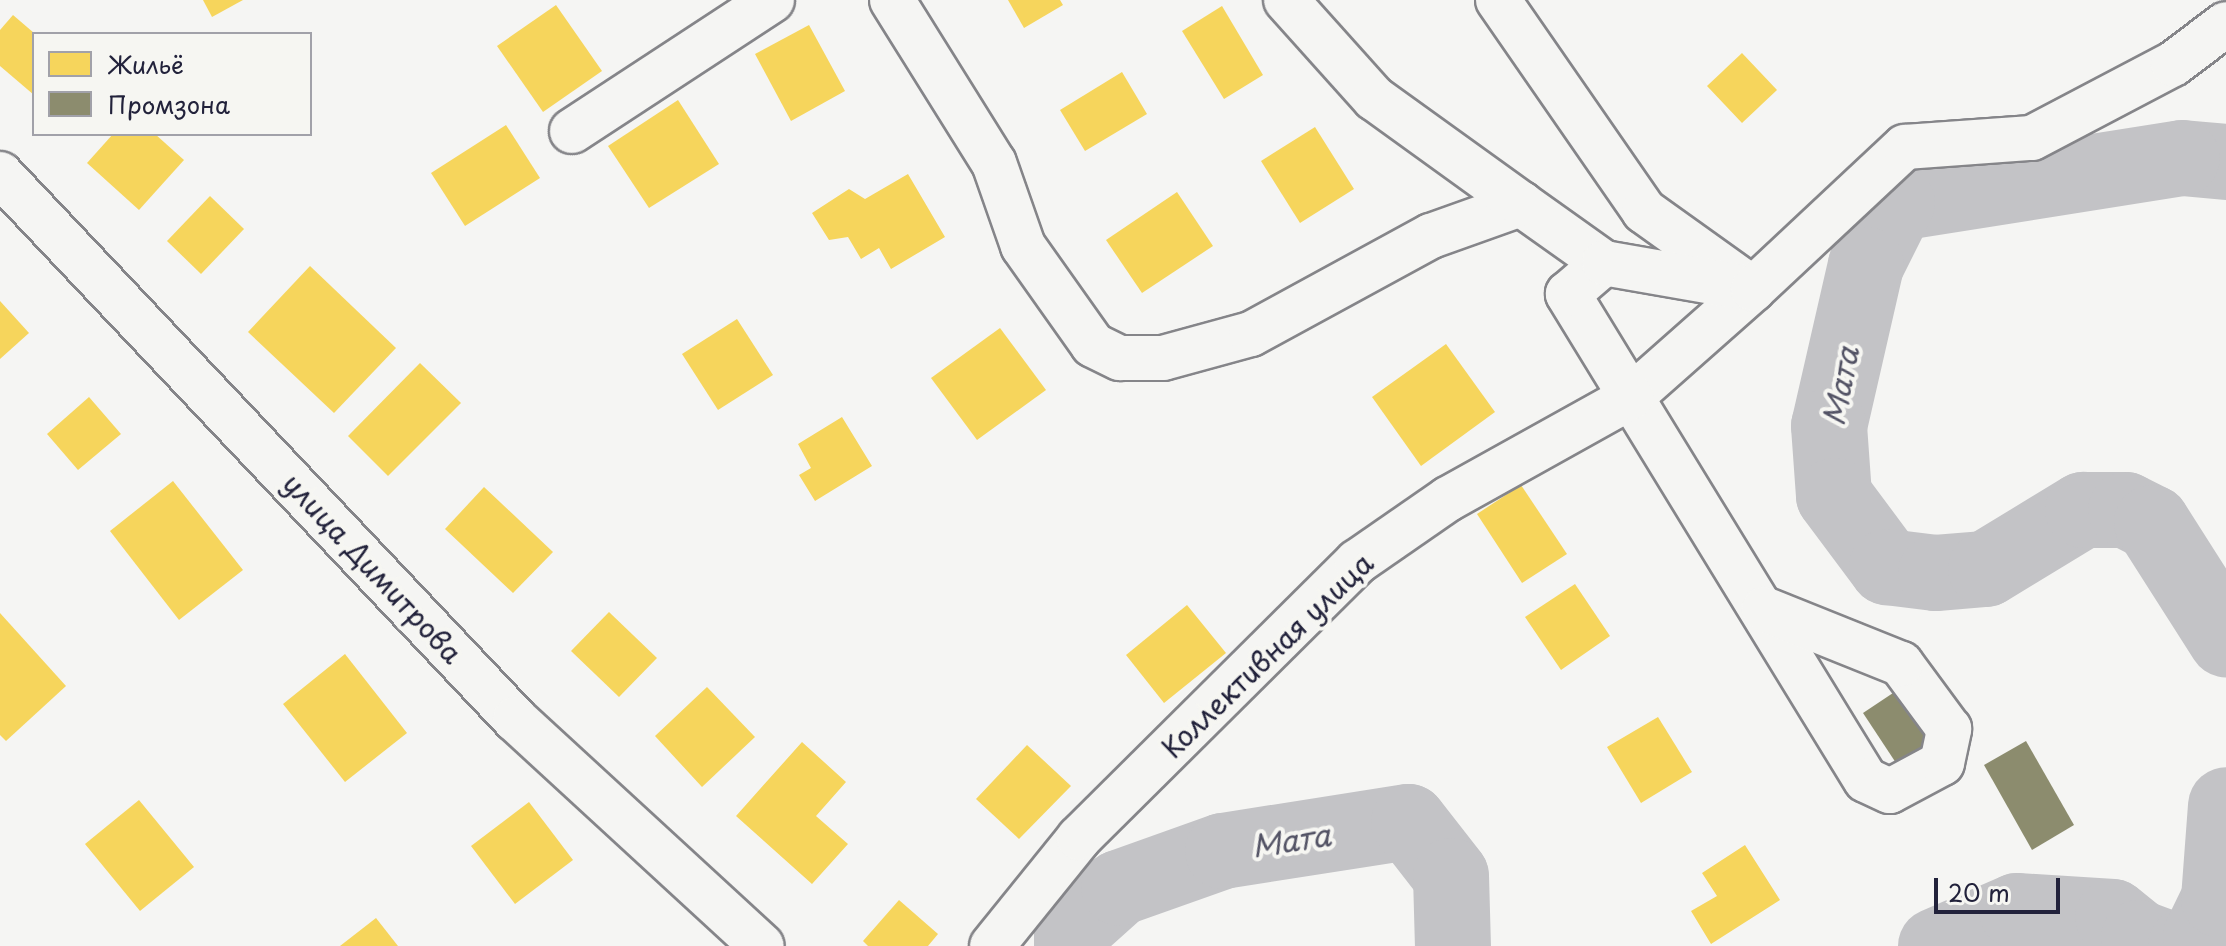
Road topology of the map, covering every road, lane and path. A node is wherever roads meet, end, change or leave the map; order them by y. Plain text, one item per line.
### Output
1 (772, 0) edge
2 (892, 0) edge
3 (1286, 0) edge
4 (1498, 0) edge
5 (2226, 24) edge
6 (572, 131) dead end
7 (0, 174) edge
8 (1521, 204) junction
9 (1604, 263) junction
10 (1753, 289) junction
11 (1631, 397) junction
12 (1764, 609) dead end
13 (762, 946) edge
14 (992, 946) edge

1 - 6 street
2 - 8 street
3 - 8 street
4 - 10 street
5 - 10 street, Коллективная улица
7 - 13 street, улица Димитрова
8 - 9 street
9 - 10 street
9 - 11 street
10 - 11 street, Коллективная улица
11 - 12 street
11 - 14 street, Коллективная улица

